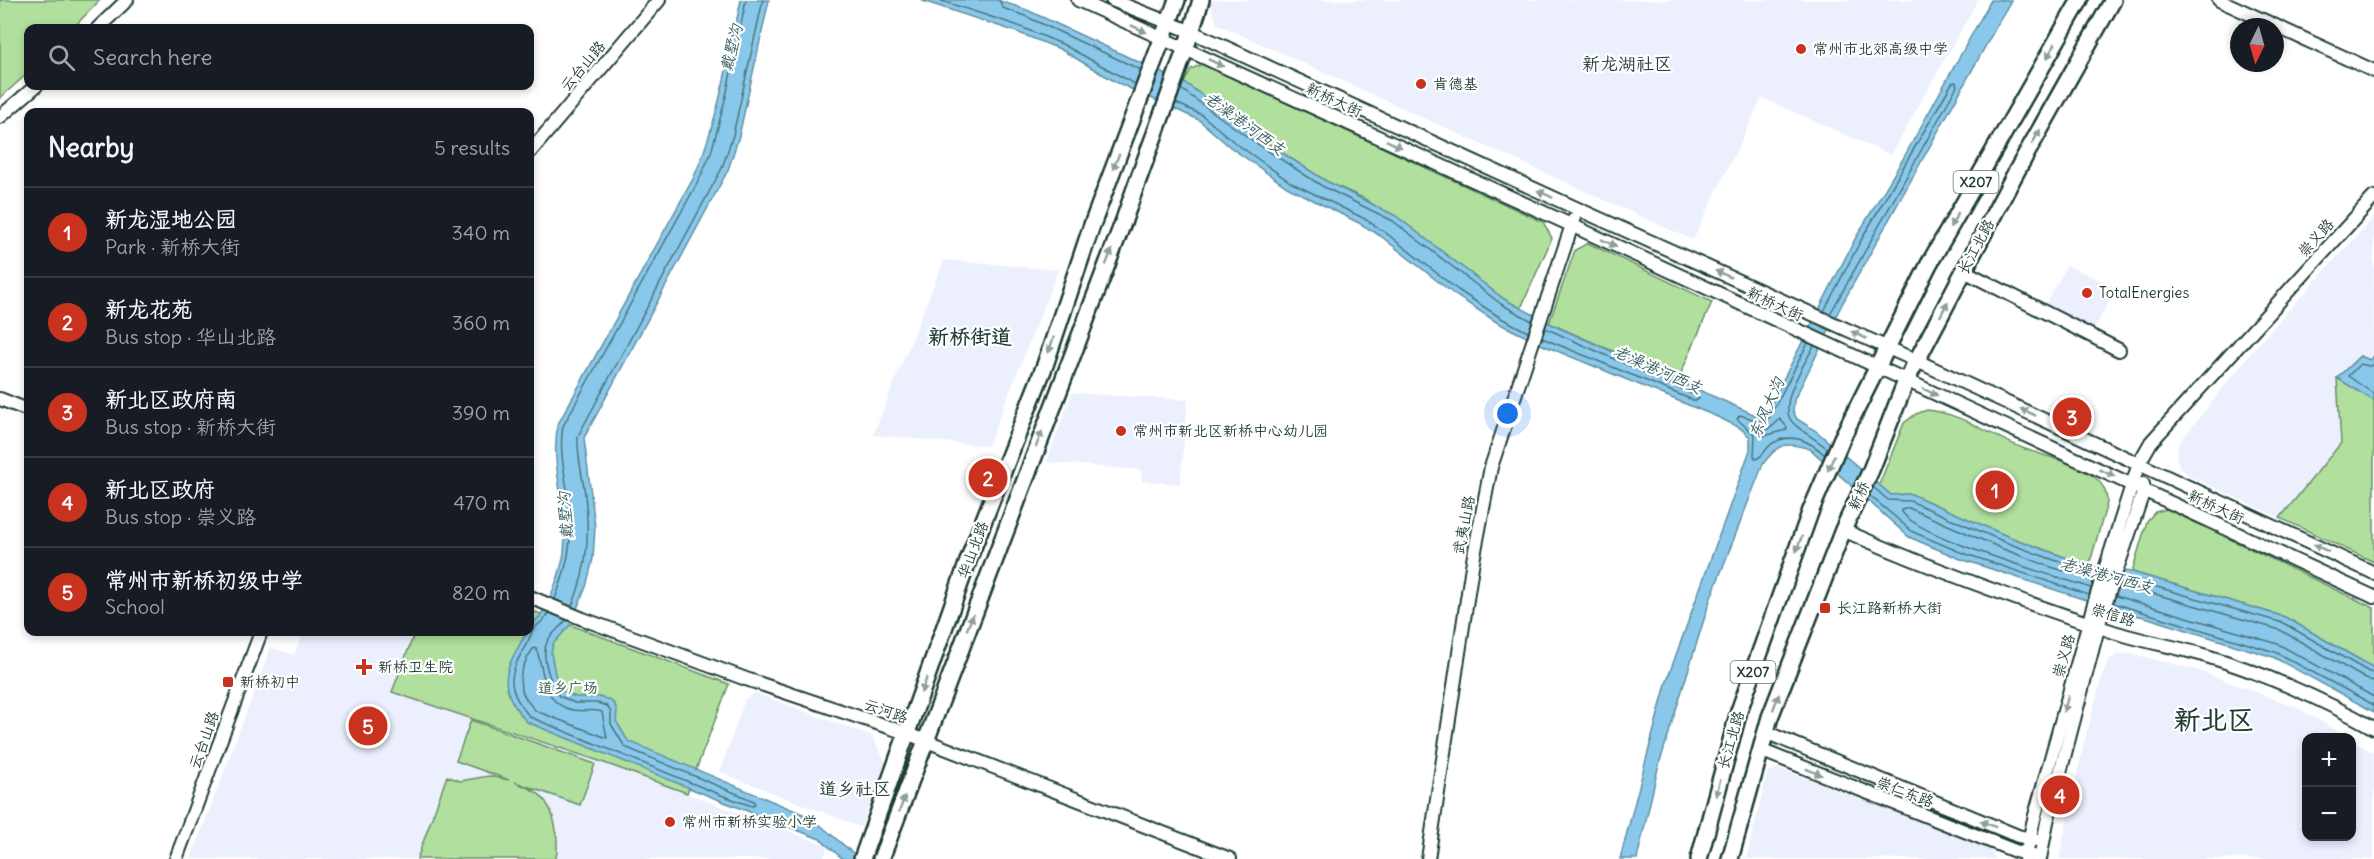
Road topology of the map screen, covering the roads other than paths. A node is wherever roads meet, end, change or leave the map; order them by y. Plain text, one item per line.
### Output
1 (127, 0) edge
2 (659, 0) edge
3 (1078, 0) edge
4 (1112, 0) edge
5 (1177, 0) edge
6 (1201, 0) edge
7 (2080, 0) edge
8 (2113, 0) edge
9 (2219, 0) edge
10 (1168, 23) junction
11 (102, 24) edge
12 (1192, 32) junction
13 (1163, 39) junction
14 (1186, 50) junction
15 (2374, 71) edge
16 (31, 90) edge
17 (0, 117) edge
18 (534, 147) edge
19 (2374, 196) edge
20 (1578, 209) junction
21 (1571, 225) junction
22 (1964, 271) junction
23 (1887, 347) junction
24 (2119, 350) dead end
25 (1917, 361) junction
26 (1877, 367) junction
27 (1906, 381) junction
28 (0, 399) edge
29 (24, 408) edge
30 (2139, 463) junction
31 (1871, 470) joint
32 (2132, 484) junction
33 (2144, 490) junction
34 (1845, 527) junction
35 (2112, 566) junction
36 (2374, 573) edge
37 (2374, 597) edge
38 (534, 598) edge
39 (2094, 625) junction
40 (260, 636) edge
41 (2374, 728) edge
42 (1765, 732) junction
43 (906, 733) junction
44 (926, 741) junction
45 (1760, 750) junction
46 (2029, 839) junction
47 (2043, 842) junction
48 (863, 856) edge
49 (2026, 857) edge
50 (2040, 858) edge
51 (176, 859) edge
52 (881, 859) edge
53 (1230, 859) edge
54 (1428, 859) edge
55 (1699, 859) edge
56 (1730, 859) edge

1 - 11 street
2 - 18 street, 云台山路
3 -> 13 street, 新桥大街
4 - 10 street, 新桥大街
5 - 10 main road
6 - 12 main road
7 -> 23 main road, 长江北路 / X207
22 -> 8 main road, 长江北路 / X207
9 - 15 street
10 - 12 street, 新桥大街
10 - 13 main road
12 - 14 main road
20 -> 12 street, 新桥大街
13 - 14 street, 新桥大街
13 -> 43 main road, 华山北路
14 -> 21 street, 新桥大街
44 -> 14 main road, 华山北路
16 - 17 street
19 - 30 street, 崇义路
20 - 21 street, 武夷山路
23 -> 20 street, 新桥大街
21 -> 26 street, 新桥大街
21 - 54 street, 武夷山路
22 - 24 street
25 -> 22 main road, 长江北路 / X207
23 - 25 street, 新桥大街
23 - 26 main road, 长江北路 / X207
25 - 27 main road, 长江北路
30 -> 25 street, 新桥大街
26 - 27 street, 新桥大街
26 -> 55 main road, 长江北路 / X207
27 - 31 main road, 长江北路
27 -> 32 street, 新桥大街
28 - 29 street
30 - 32 street, 崇义路
30 - 33 street, 崇义路
36 -> 30 street, 新桥大街
31 - 34 main road, 新桥
32 - 33 street, 新桥大街
32 - 35 street, 崇义路
33 - 35 street, 崇义路
33 - 37 street, 新桥大街
34 - 39 street, 崇信路
42 -> 34 main road, 长江北路 / X207
35 - 39 street, 崇义路
38 - 43 street, 云河路
39 - 41 street, 崇信路
39 -> 46 street, 崇义路
39 - 47 street, 崇义路
40 - 51 street, 云台山路
42 - 45 main road, 长江北路 / X207
46 -> 42 street, 崇仁东路
43 - 44 street, 云河路
43 - 48 main road, 华山北路
52 -> 44 main road, 华山北路
44 - 53 street, 云河路
45 -> 49 street, 崇仁东路
45 - 56 main road, 长江北路 / X207
46 - 47 street, 崇仁东路
46 - 49 street, 崇义路
47 - 50 street, 崇义路
49 - 50 street, 崇仁东路

